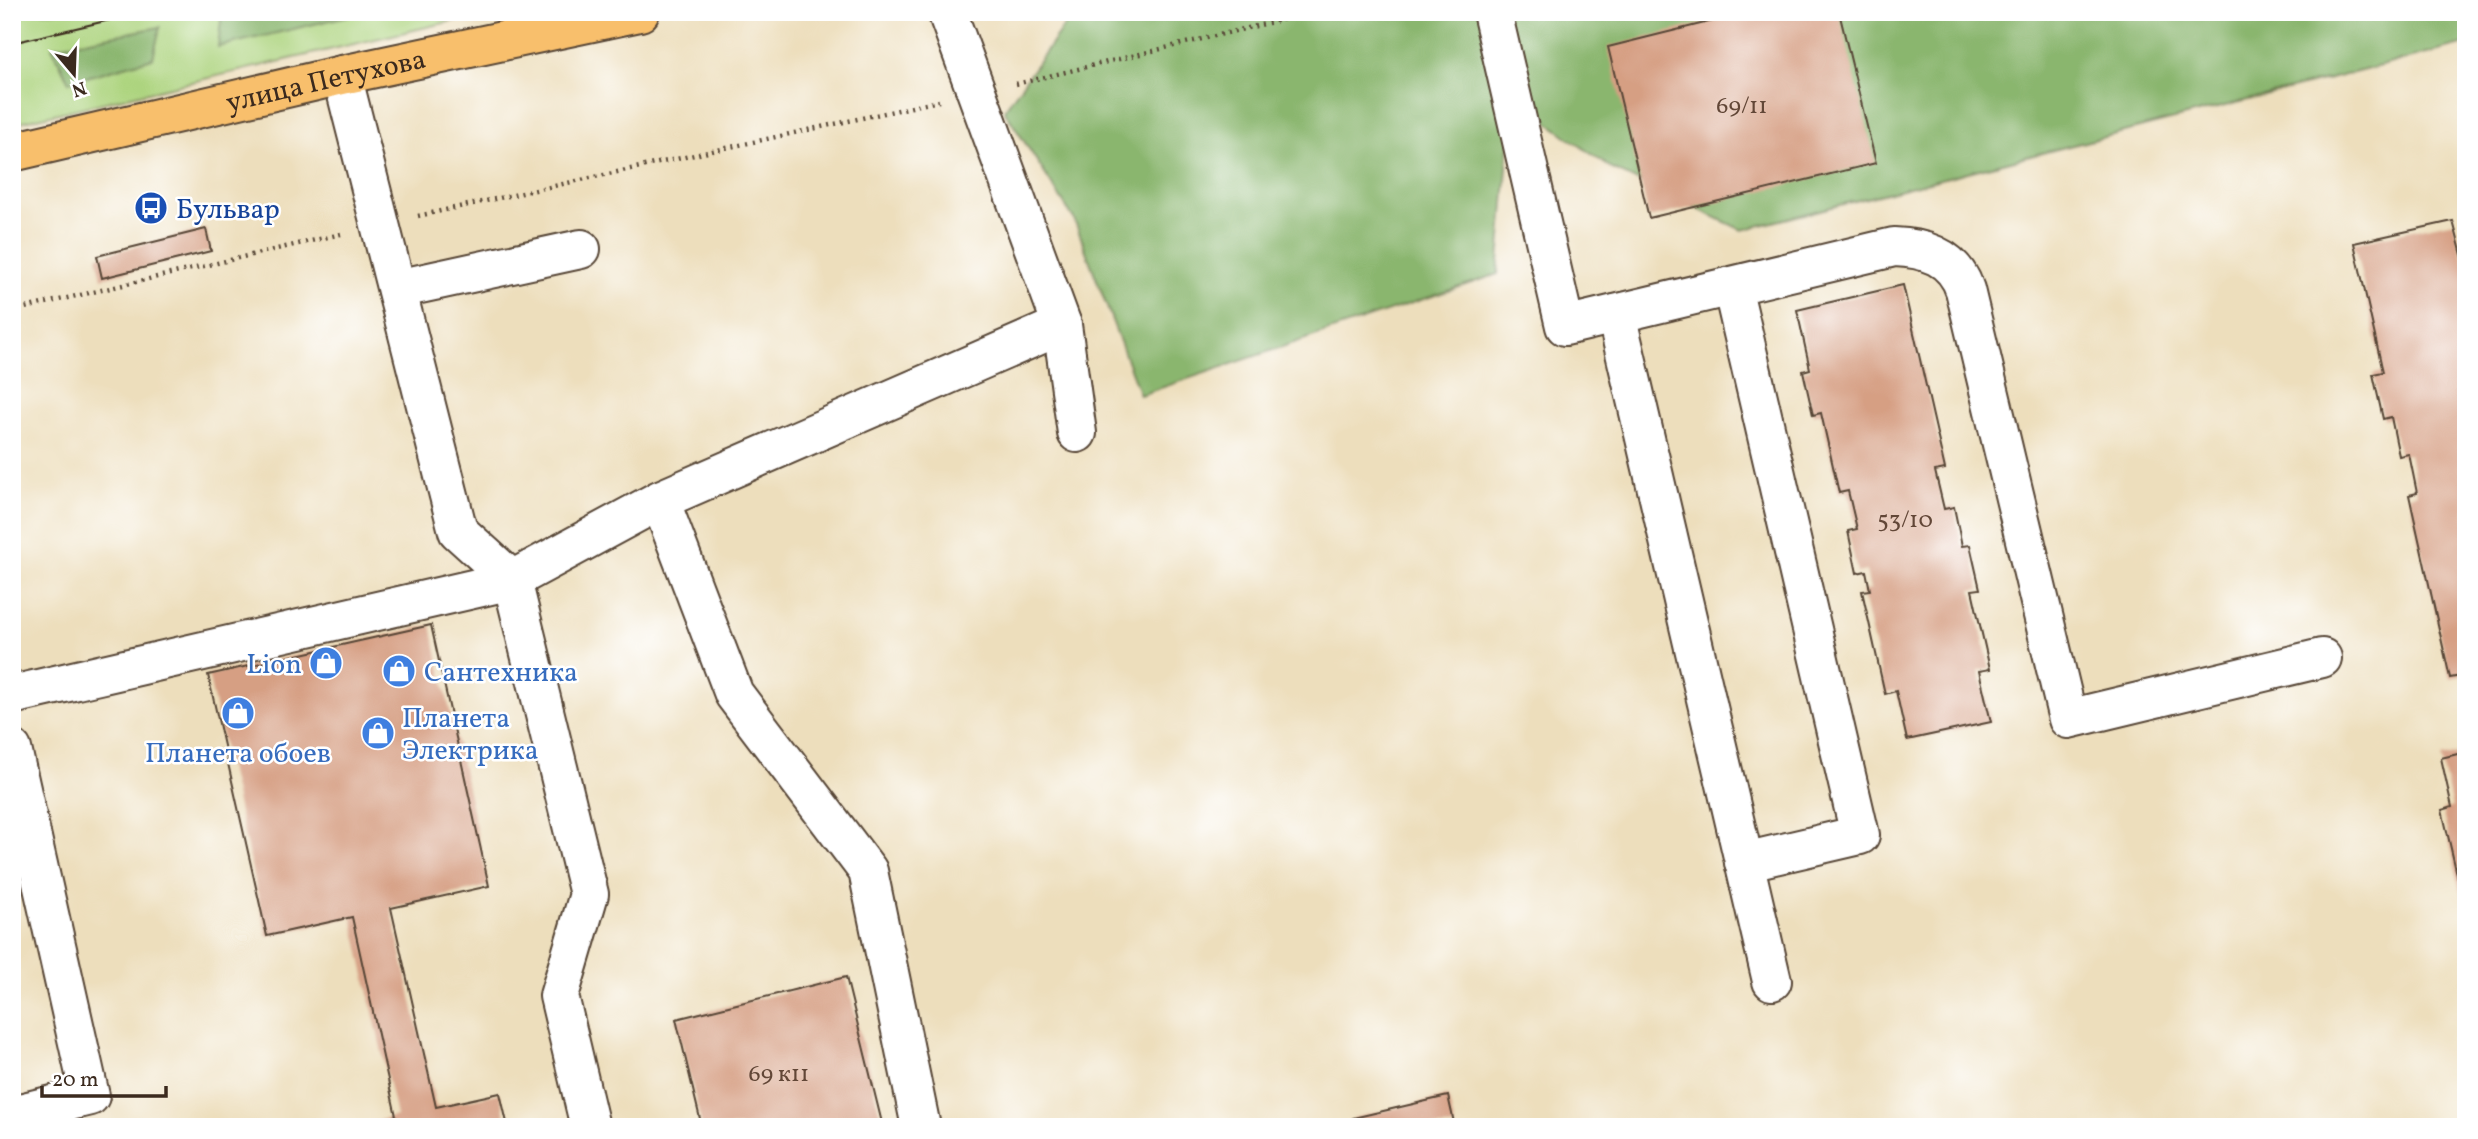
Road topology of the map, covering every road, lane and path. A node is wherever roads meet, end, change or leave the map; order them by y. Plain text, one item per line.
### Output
1 (640, 12) edge
2 (947, 12) edge
3 (1314, 12) edge
4 (1492, 12) edge
5 (342, 75) junction
6 (976, 93) junction
7 (12, 152) edge
8 (380, 225) junction
9 (581, 249) dead end
10 (1732, 286) junction
11 (397, 289) junction
12 (12, 311) edge
13 (1616, 314) junction
14 (1062, 325) junction
15 (1077, 433) dead end
16 (660, 500) junction
17 (512, 580) junction
18 (2322, 658) dead end
19 (12, 695) edge
20 (12, 749) edge
21 (1744, 862) junction
22 (1772, 982) dead end
23 (12, 1115) edge
24 (590, 1127) edge
25 (921, 1127) edge

1 - 5 highway, улица Петухова
2 - 6 lane
3 - 6 path
4 - 13 lane
5 - 7 highway, улица Петухова
5 - 8 lane
6 - 8 path
6 - 14 lane
8 - 11 lane
8 - 12 path
9 - 11 lane
10 - 13 lane
10 - 18 lane
10 - 21 lane
11 - 17 lane
13 - 21 lane
14 - 15 lane
14 - 16 lane
16 - 17 lane
16 - 25 lane
17 - 19 lane
17 - 24 lane
20 - 23 lane
21 - 22 lane

